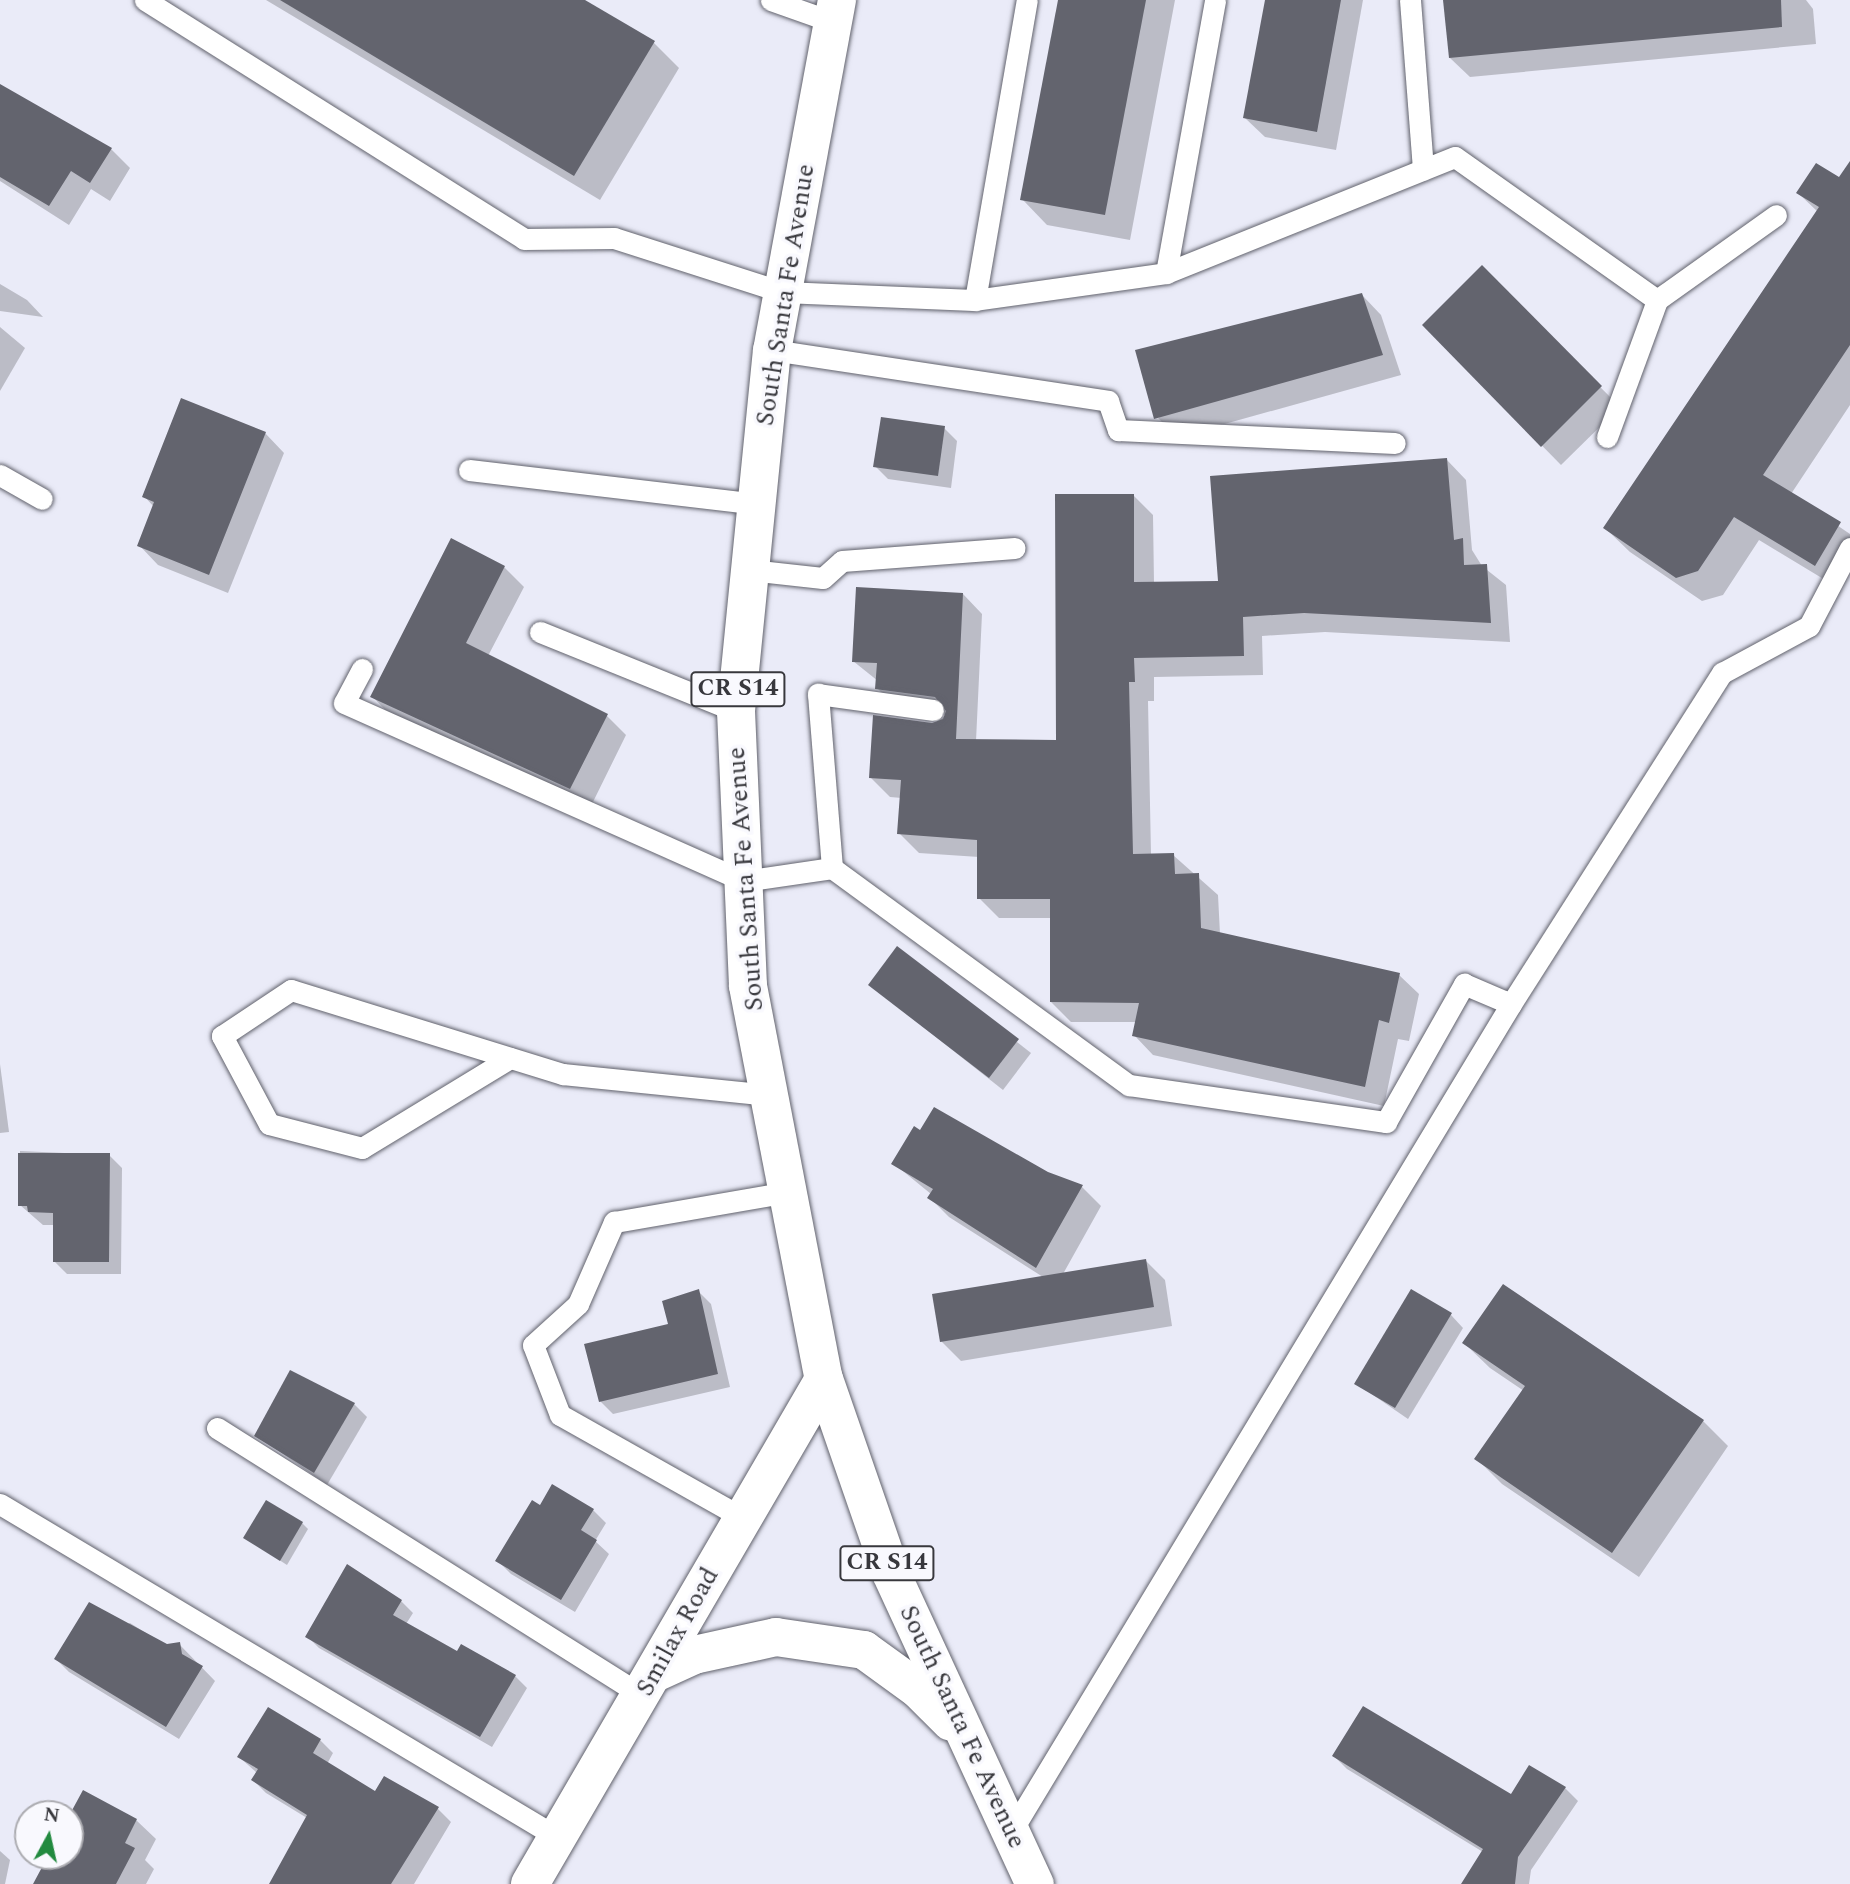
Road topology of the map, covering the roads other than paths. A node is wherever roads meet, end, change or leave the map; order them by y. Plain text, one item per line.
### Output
1 (145, 0) edge
2 (771, 0) edge
3 (1027, 0) edge
4 (1215, 0) edge
5 (1410, 0) edge
6 (835, 11) edge
7 (1423, 170) junction
8 (1776, 215) dead end
9 (1166, 273) junction
10 (782, 292) junction
11 (975, 300) junction
12 (1657, 300) junction
13 (772, 350) junction
14 (1606, 437) dead end
15 (1395, 443) dead end
16 (469, 470) dead end
17 (0, 474) edge
18 (42, 499) dead end
19 (757, 504) junction
20 (1015, 548) dead end
21 (1850, 548) edge
22 (750, 570) junction
23 (540, 632) dead end
24 (362, 670) dead end
25 (933, 710) dead end
26 (736, 711) junction
27 (832, 868) junction
28 (743, 881) junction
29 (1511, 1004) junction
30 (510, 1058) junction
31 (769, 1094) junction
32 (788, 1192) junction
33 (824, 1379) junction
34 (217, 1428) dead end
35 (0, 1504) edge
36 (743, 1518) junction
37 (650, 1684) junction
38 (969, 1740) junction
39 (1010, 1832) junction
40 (557, 1837) junction
41 (530, 1884) edge
42 (1035, 1884) edge

1 - 10 lane
2 - 6 lane
3 - 11 lane
4 - 9 lane
5 - 7 lane
6 - 10 main road, South Santa Fe Avenue / CR S14
7 - 9 lane
7 - 12 lane
8 - 12 lane
9 - 11 lane
10 - 11 lane
10 - 13 main road, South Santa Fe Avenue / CR S14
12 - 14 lane
13 - 15 lane
13 - 19 main road, South Santa Fe Avenue / CR S14
16 - 19 lane
17 - 18 lane
19 - 22 main road, South Santa Fe Avenue / CR S14
20 - 22 lane
21 - 29 lane
22 - 26 main road, South Santa Fe Avenue / CR S14
23 - 26 lane
24 - 28 lane
25 - 27 lane
26 - 28 main road, South Santa Fe Avenue / CR S14
27 - 28 lane
27 - 29 lane
28 - 31 main road, South Santa Fe Avenue / CR S14
29 - 39 lane
30 - 30 lane
30 - 31 lane
31 - 32 main road, South Santa Fe Avenue / CR S14
32 - 33 main road, South Santa Fe Avenue / CR S14
32 - 36 lane
33 - 36 main road, Smilax Road
33 - 38 main road, South Santa Fe Avenue / CR S14
34 - 37 lane
35 - 40 lane
36 - 37 main road, Smilax Road
37 - 38 main road
37 - 40 main road, Smilax Road
38 - 39 main road, South Santa Fe Avenue / CR S14
39 - 42 main road, South Santa Fe Avenue / CR S14
40 - 41 main road, Smilax Road

